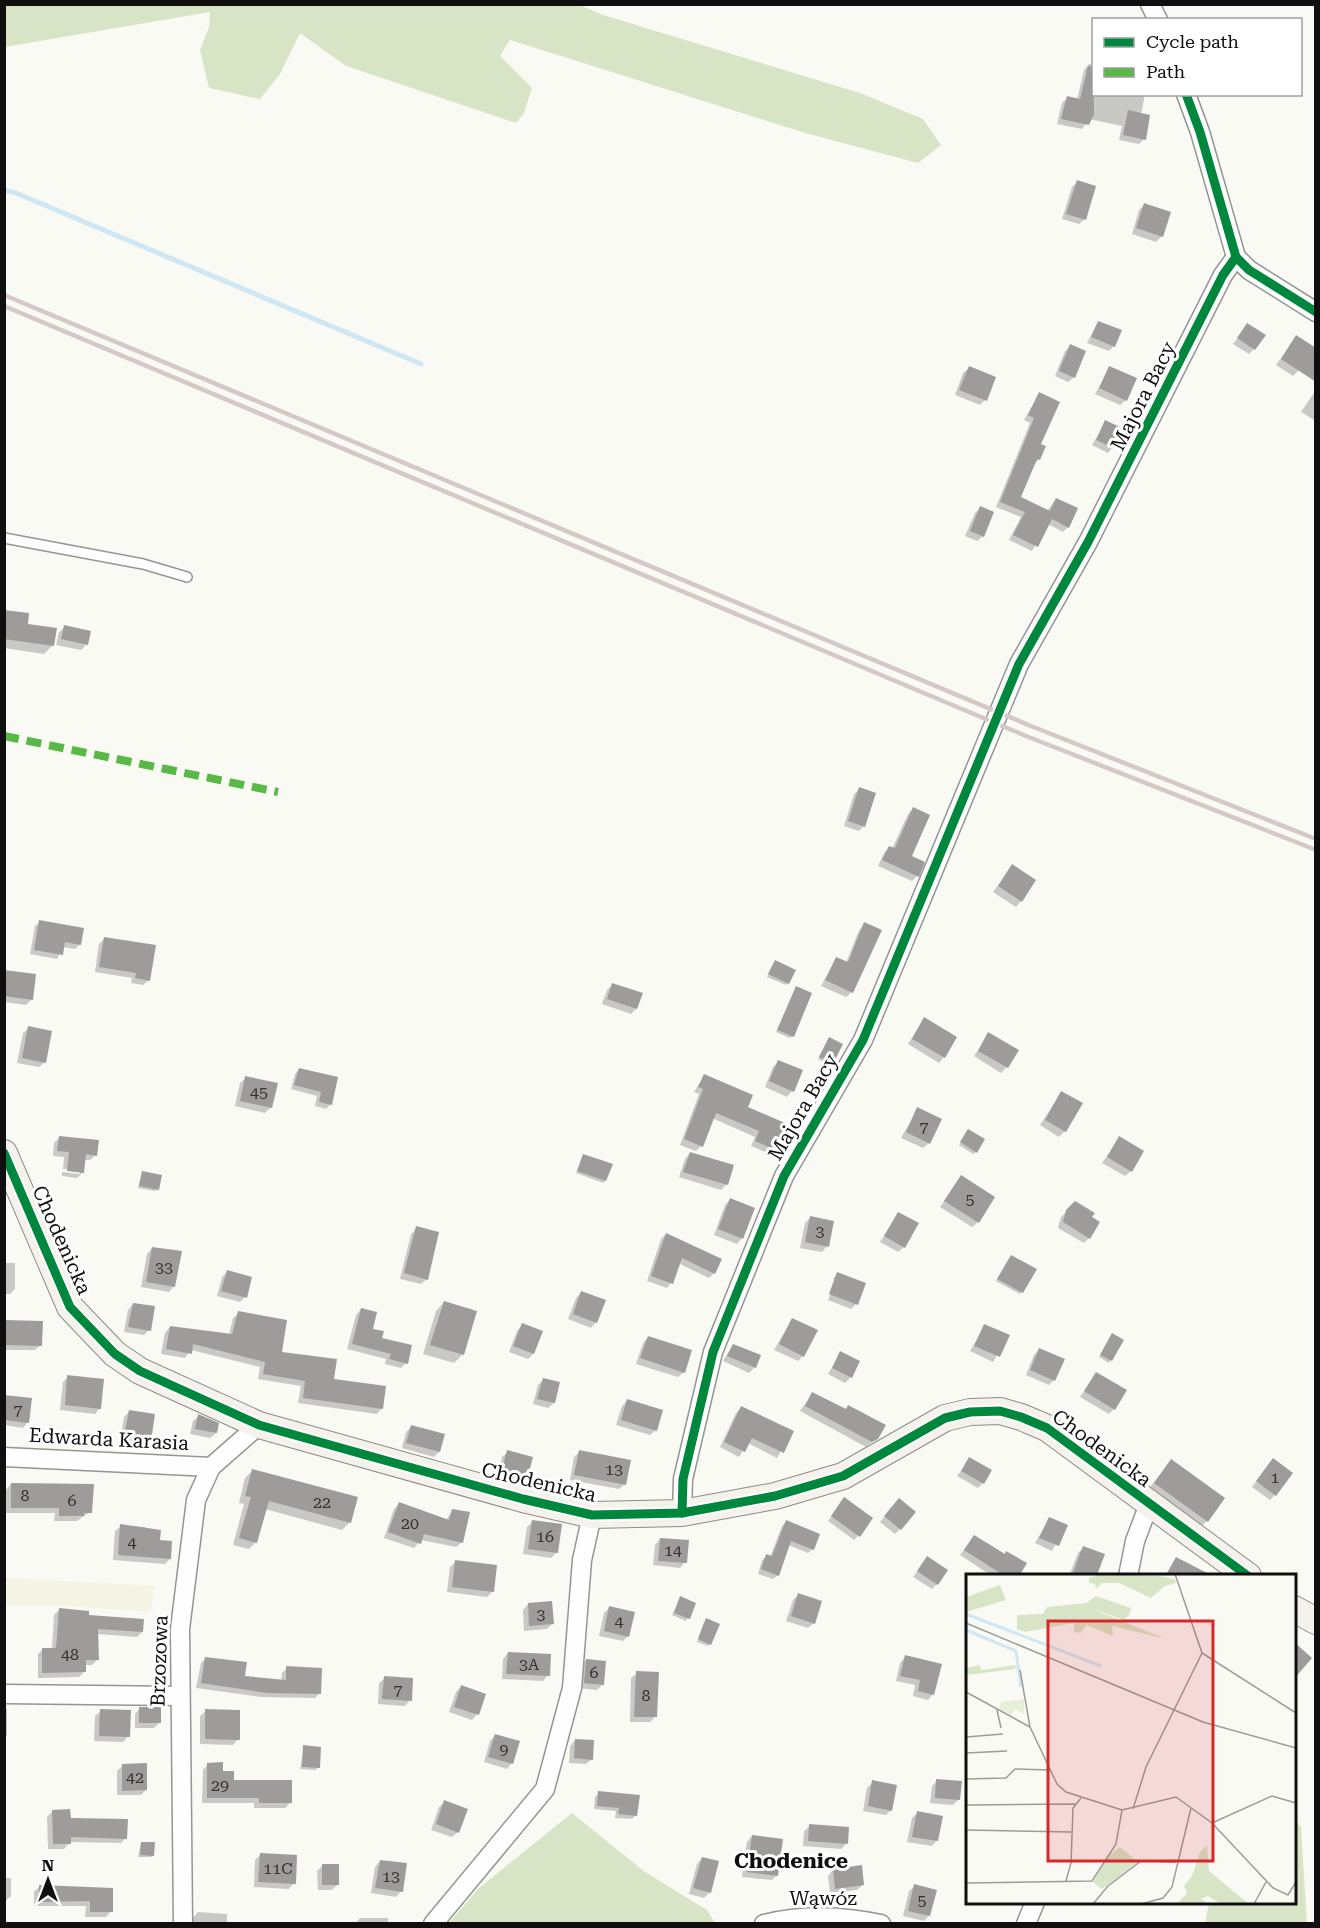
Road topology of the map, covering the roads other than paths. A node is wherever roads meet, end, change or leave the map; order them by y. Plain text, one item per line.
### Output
1 (1150, 4) edge
2 (1157, 18) edge
3 (1187, 96) edge
4 (1236, 257) junction
5 (1316, 312) edge
6 (4, 538) edge
7 (187, 577) dead end
8 (4, 1153) edge
9 (14, 1197) edge
10 (259, 1425) junction
11 (4, 1457) edge
12 (211, 1467) junction
13 (1149, 1504) junction
14 (682, 1513) junction
15 (592, 1515) junction
16 (1128, 1574) edge
17 (1247, 1574) edge
18 (4, 1694) edge
19 (180, 1696) junction
20 (1034, 1904) edge
21 (183, 1923) edge
22 (434, 1923) edge
23 (764, 1923) edge
24 (881, 1923) edge
25 (1026, 1923) edge

1 - 2 street
3 - 4 street
4 - 5 street
4 - 14 street, Majora Bacy
6 - 7 lane
8 - 9 street, Chodenicka
9 - 10 street, Chodenicka
10 - 12 street, Brzozowa
10 - 15 street, Chodenicka
11 - 12 street, Edwarda Karasia
12 - 19 street, Brzozowa
13 - 14 street, Chodenicka
13 - 16 street
13 - 17 street, Chodenicka
14 - 15 street, Chodenicka
15 - 22 street
18 - 19 street
19 - 21 street, Brzozowa
20 - 25 street
23 - 24 street, Wąwóz

